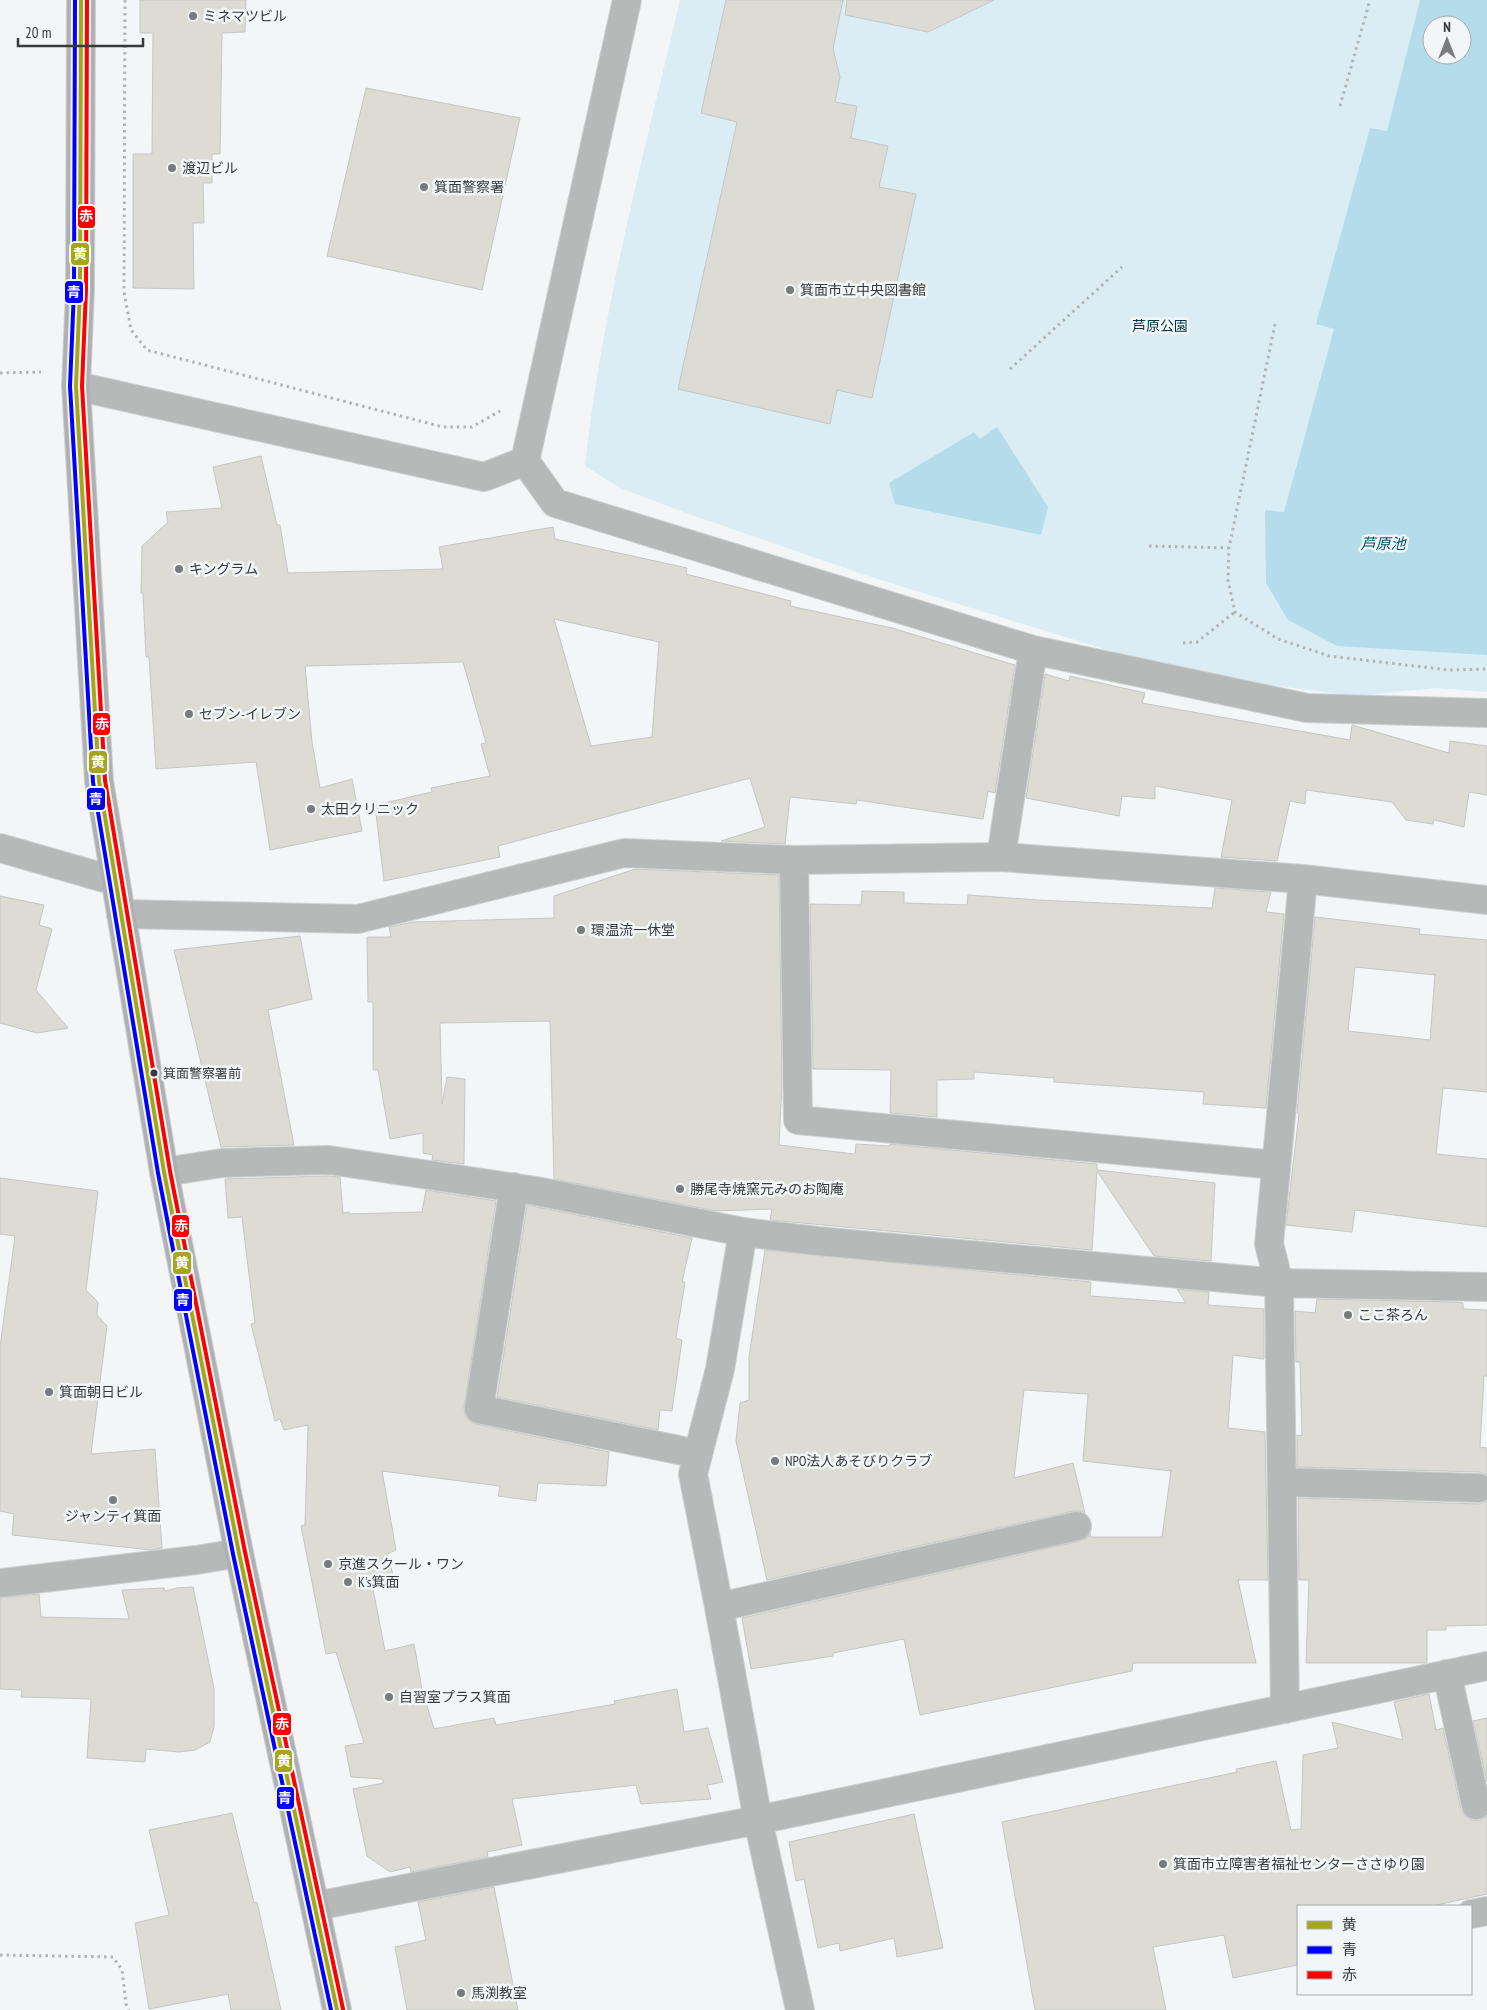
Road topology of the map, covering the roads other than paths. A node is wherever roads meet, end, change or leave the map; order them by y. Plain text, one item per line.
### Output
1 (81, 0) edge
2 (627, 0) edge
3 (76, 386) junction
4 (525, 461) junction
5 (1033, 650) junction
6 (1487, 713) edge
7 (0, 848) edge
8 (1001, 857) junction
9 (794, 860) junction
10 (1303, 879) junction
11 (115, 881) junction
12 (1487, 900) edge
13 (121, 914) junction
14 (1276, 1165) junction
15 (164, 1172) junction
16 (514, 1188) junction
17 (743, 1232) junction
18 (1280, 1283) junction
19 (1487, 1288) edge
20 (698, 1454) junction
21 (1282, 1482) junction
22 (1479, 1488) dead end
23 (1077, 1526) dead end
24 (239, 1553) junction
25 (0, 1583) edge
26 (719, 1607) junction
27 (1487, 1666) edge
28 (1447, 1674) junction
29 (1285, 1709) junction
30 (1476, 1805) dead end
31 (758, 1820) junction
32 (316, 1906) junction
33 (1487, 1911) edge
34 (1472, 1914) edge
35 (338, 2010) edge
36 (800, 2010) edge

1 - 3 main road
2 - 4 street
3 - 4 street
3 - 11 main road
4 - 5 street
5 - 6 street
5 - 8 street
7 - 11 street
8 - 9 street
8 - 10 street
9 - 13 street
9 - 14 street
10 - 12 street
10 - 14 street
11 - 13 main road
13 - 15 main road
14 - 18 street
15 - 16 street
15 - 24 main road
16 - 17 street
16 - 20 street
17 - 18 street
17 - 20 street
18 - 19 street
18 - 21 street
20 - 26 street
21 - 22 street
21 - 29 street
23 - 26 street
24 - 25 street
24 - 32 main road
26 - 31 street
27 - 28 street
28 - 29 street
28 - 30 street
29 - 31 street
31 - 32 street
31 - 36 street
32 - 35 main road
33 - 34 street

